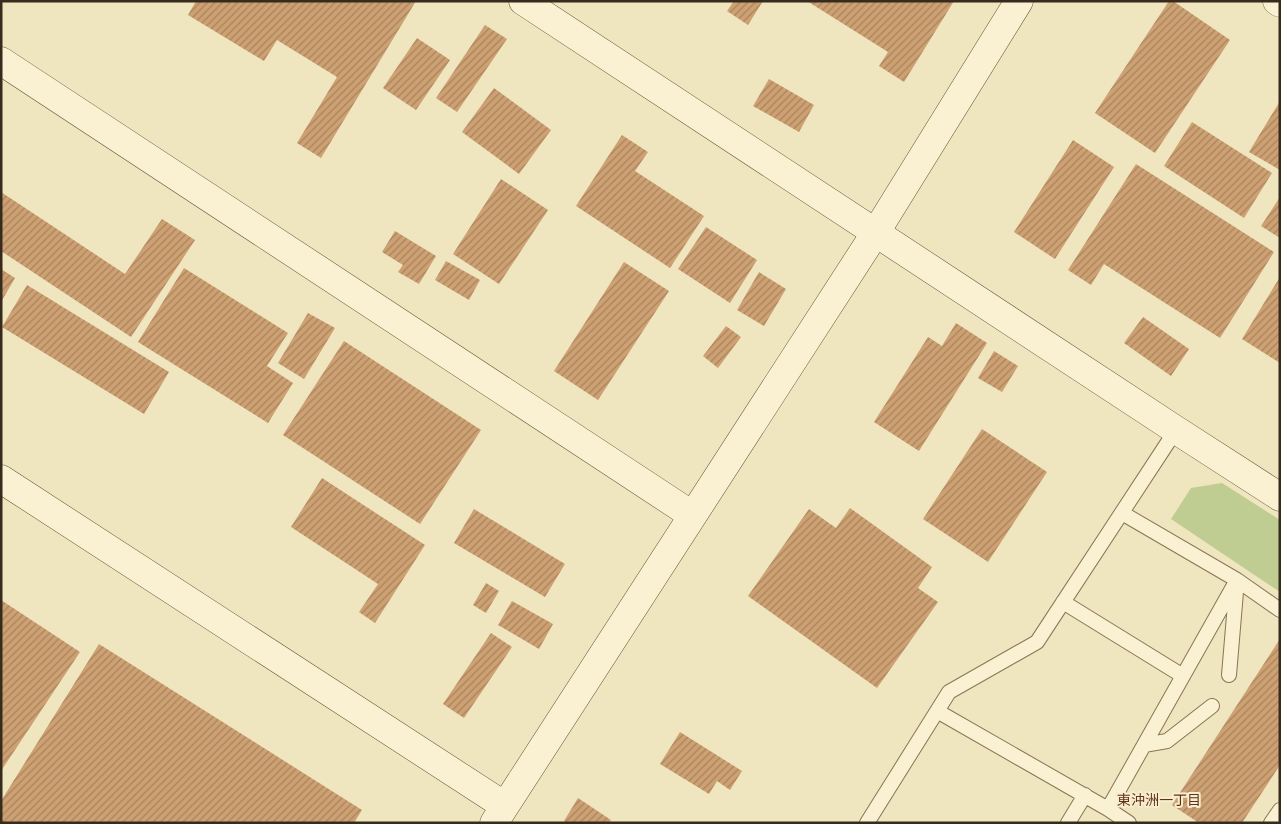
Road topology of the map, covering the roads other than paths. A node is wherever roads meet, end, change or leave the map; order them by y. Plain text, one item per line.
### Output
1 (523, 1) edge
2 (1020, 1) edge
3 (1, 61) edge
4 (876, 232) junction
5 (1176, 430) junction
6 (1, 479) edge
7 (1280, 496) edge
8 (1122, 514) junction
9 (692, 515) junction
10 (1236, 580) junction
11 (1064, 602) junction
12 (1280, 610) edge
13 (1229, 675) dead end
14 (1183, 676) junction
15 (1212, 706) dead end
16 (937, 711) junction
17 (1144, 745) junction
18 (1085, 795) junction
19 (1108, 809) junction
20 (1280, 810) edge
21 (499, 814) edge
22 (868, 823) edge
23 (1068, 823) edge
24 (1129, 823) edge
25 (1271, 823) edge

1 - 4 street
2 - 4 street
3 - 9 street
4 - 5 street
4 - 9 street
5 - 7 street
5 - 8 lane
6 - 21 street
8 - 10 lane
8 - 11 lane
9 - 21 street
10 - 12 lane
10 - 13 lane
10 - 14 lane
11 - 14 lane
11 - 16 lane
14 - 17 lane
15 - 17 lane
16 - 18 lane
16 - 22 lane
17 - 19 lane
18 - 19 lane
18 - 23 lane
19 - 24 lane
20 - 25 lane

